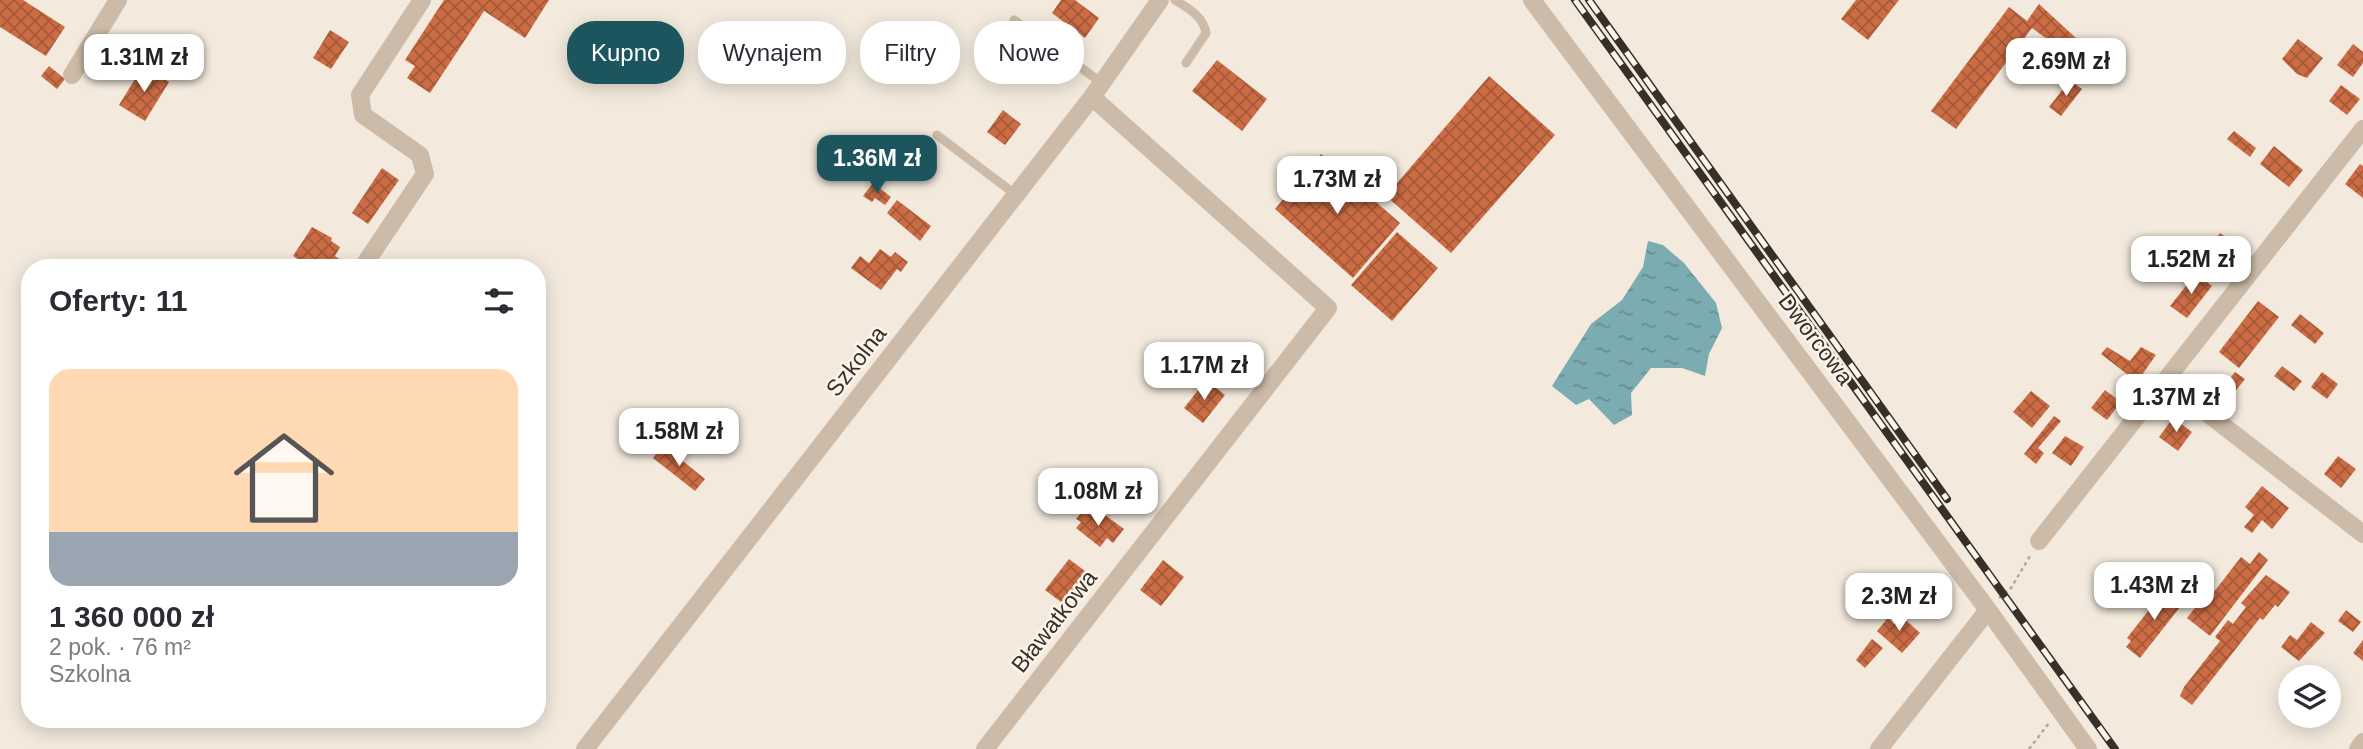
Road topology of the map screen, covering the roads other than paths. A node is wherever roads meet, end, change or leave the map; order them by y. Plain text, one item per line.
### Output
1 (118, 0) edge
2 (422, 0) edge
3 (1160, 0) edge
4 (1175, 0) edge
5 (1532, 0) edge
6 (1014, 20) dead end
7 (1186, 63) dead end
8 (72, 75) dead end
9 (1097, 90) junction
10 (2363, 129) edge
11 (937, 135) dead end
12 (1016, 195) junction
13 (368, 259) edge
14 (2167, 382) junction
15 (2363, 534) edge
16 (2039, 541) road end
17 (1988, 610) junction
18 (2363, 742) edge
19 (585, 749) edge
20 (985, 749) edge
21 (1880, 749) edge
22 (2088, 749) edge
23 (2358, 749) edge

1 - 8 street
2 - 13 street
3 - 9 street, Szkolna
4 - 7 lane
5 - 17 street, Dworcowa
6 - 9 lane
9 - 12 street, Szkolna
9 - 20 street, Bławatkowa
10 - 14 street
11 - 12 lane
12 - 19 street, Szkolna
14 - 15 street
14 - 16 street
17 - 21 street
17 - 22 street, Dworcowa
18 - 23 street

